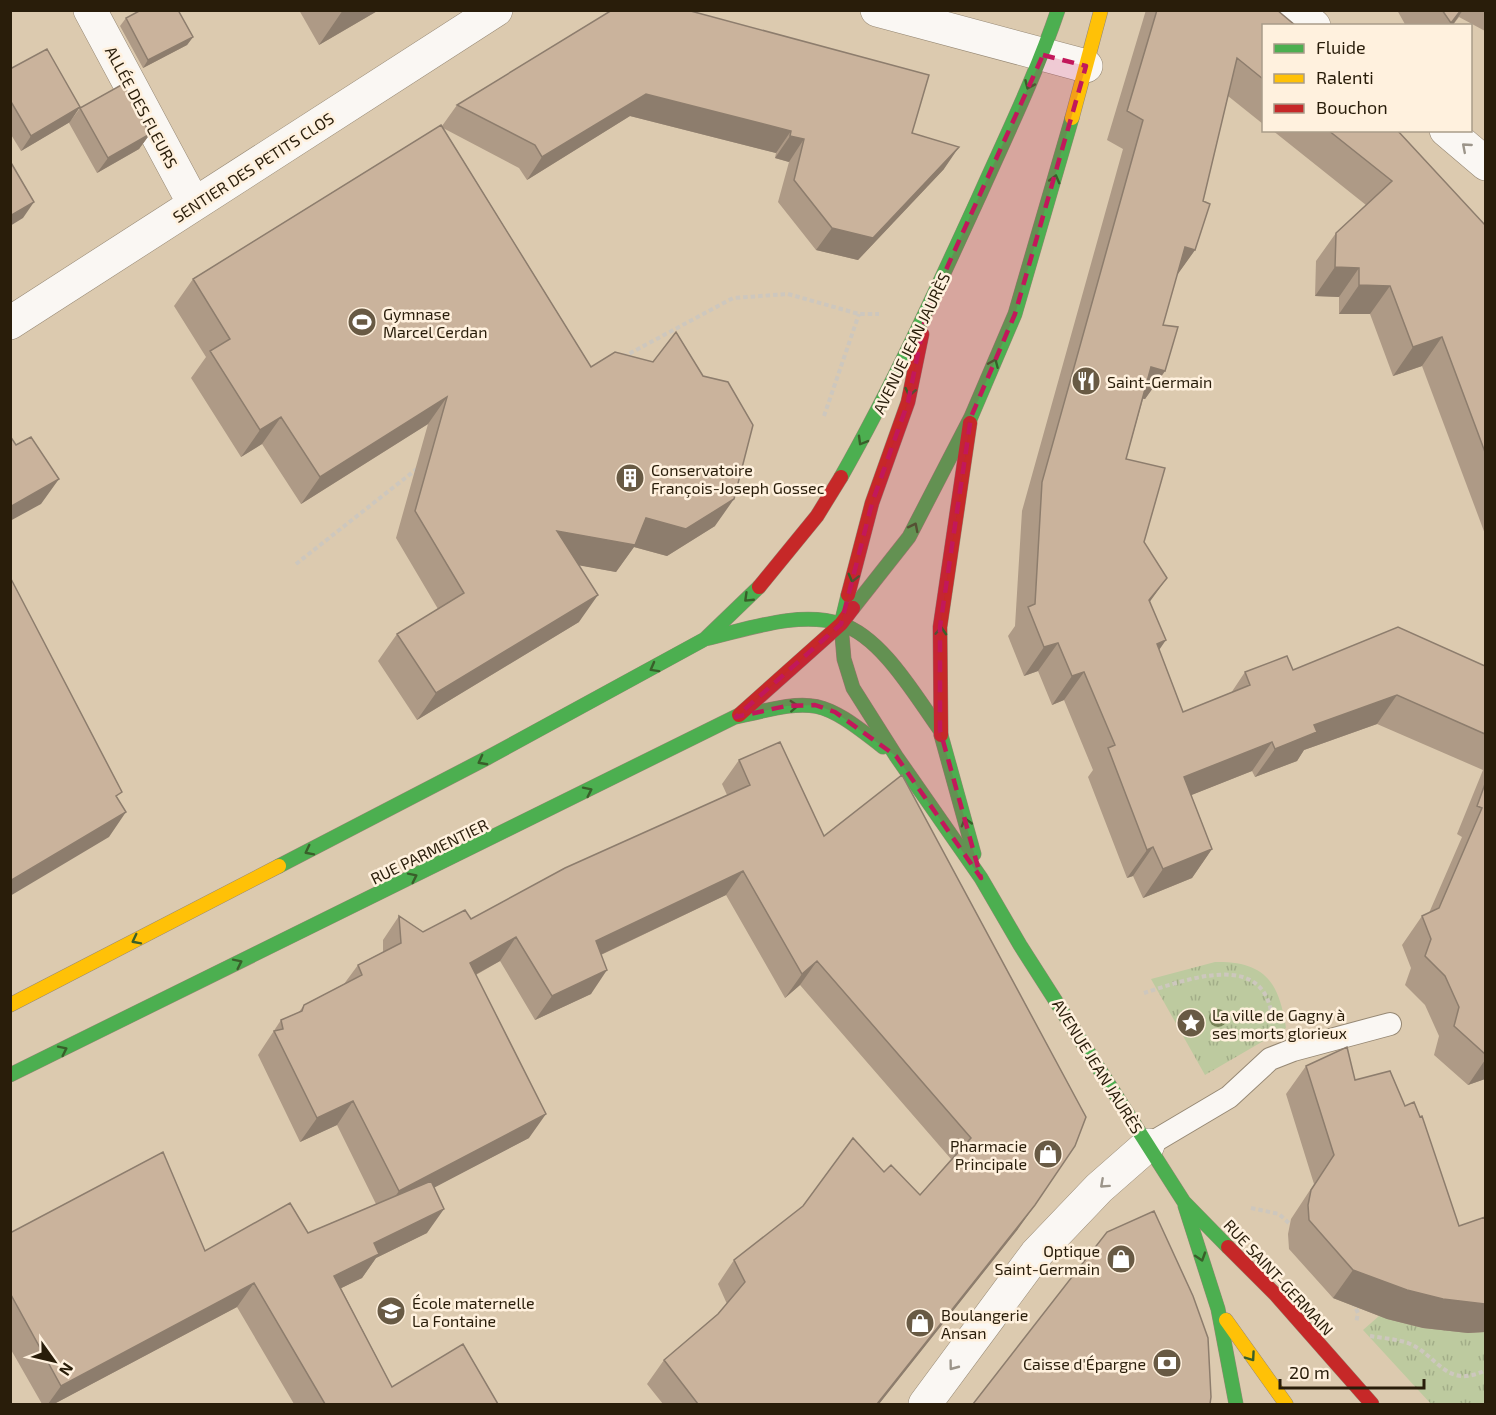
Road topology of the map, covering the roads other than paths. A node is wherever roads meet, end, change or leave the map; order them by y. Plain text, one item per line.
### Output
1 (90, 10) edge
2 (496, 10) edge
3 (877, 10) edge
4 (1058, 10) edge
5 (1101, 10) edge
6 (1295, 10) edge
7 (1312, 24) edge
8 (1043, 55) junction
9 (1086, 66) junction
10 (1448, 132) edge
11 (1485, 164) edge
12 (194, 204) junction
13 (926, 314) junction
14 (10, 323) edge
15 (971, 417) junction
16 (841, 624) junction
17 (705, 639) junction
18 (736, 717) junction
19 (940, 730) junction
20 (896, 756) junction
21 (981, 878) junction
22 (10, 1005) edge
23 (1390, 1024) dead end
24 (10, 1076) edge
25 (1148, 1145) junction
26 (1184, 1202) junction
27 (1218, 1309) junction
28 (924, 1404) edge
29 (1236, 1404) edge
30 (1286, 1404) edge
31 (1372, 1404) edge

1 - 12 street, ALLÉE DES FLEURS
2 - 12 street, SENTIER DES PETITS CLOS
3 - 8 street
4 - 8 main road, AVENUE JEAN JAURÈS
5 - 9 main road
6 - 7 street
8 - 9 street
8 -> 13 main road, AVENUE JEAN JAURÈS
15 -> 9 main road
11 -> 10 street
12 - 14 street, SENTIER DES PETITS CLOS
13 -> 16 main road
13 -> 17 main road, AVENUE JEAN JAURÈS
16 -> 15 main road
19 -> 15 main road
16 - 17 main road
16 - 18 main road, RUE PARMENTIER
16 - 19 main road
16 - 20 main road
17 -> 22 main road
18 -> 20 main road
24 -> 18 main road, RUE PARMENTIER
21 -> 19 main road
20 - 21 main road
21 - 25 main road, AVENUE JEAN JAURÈS
23 - 25 lane
25 - 26 main road, RUE SAINT-GERMAIN
25 -> 28 street, AVENUE JEAN JAURÈS
26 -> 27 main road, RUE SAINT-GERMAIN
26 - 31 main road, RUE SAINT-GERMAIN
27 - 29 main road, RUE SAINT-GERMAIN
27 -> 30 main road, RUE SAINT-GERMAIN

